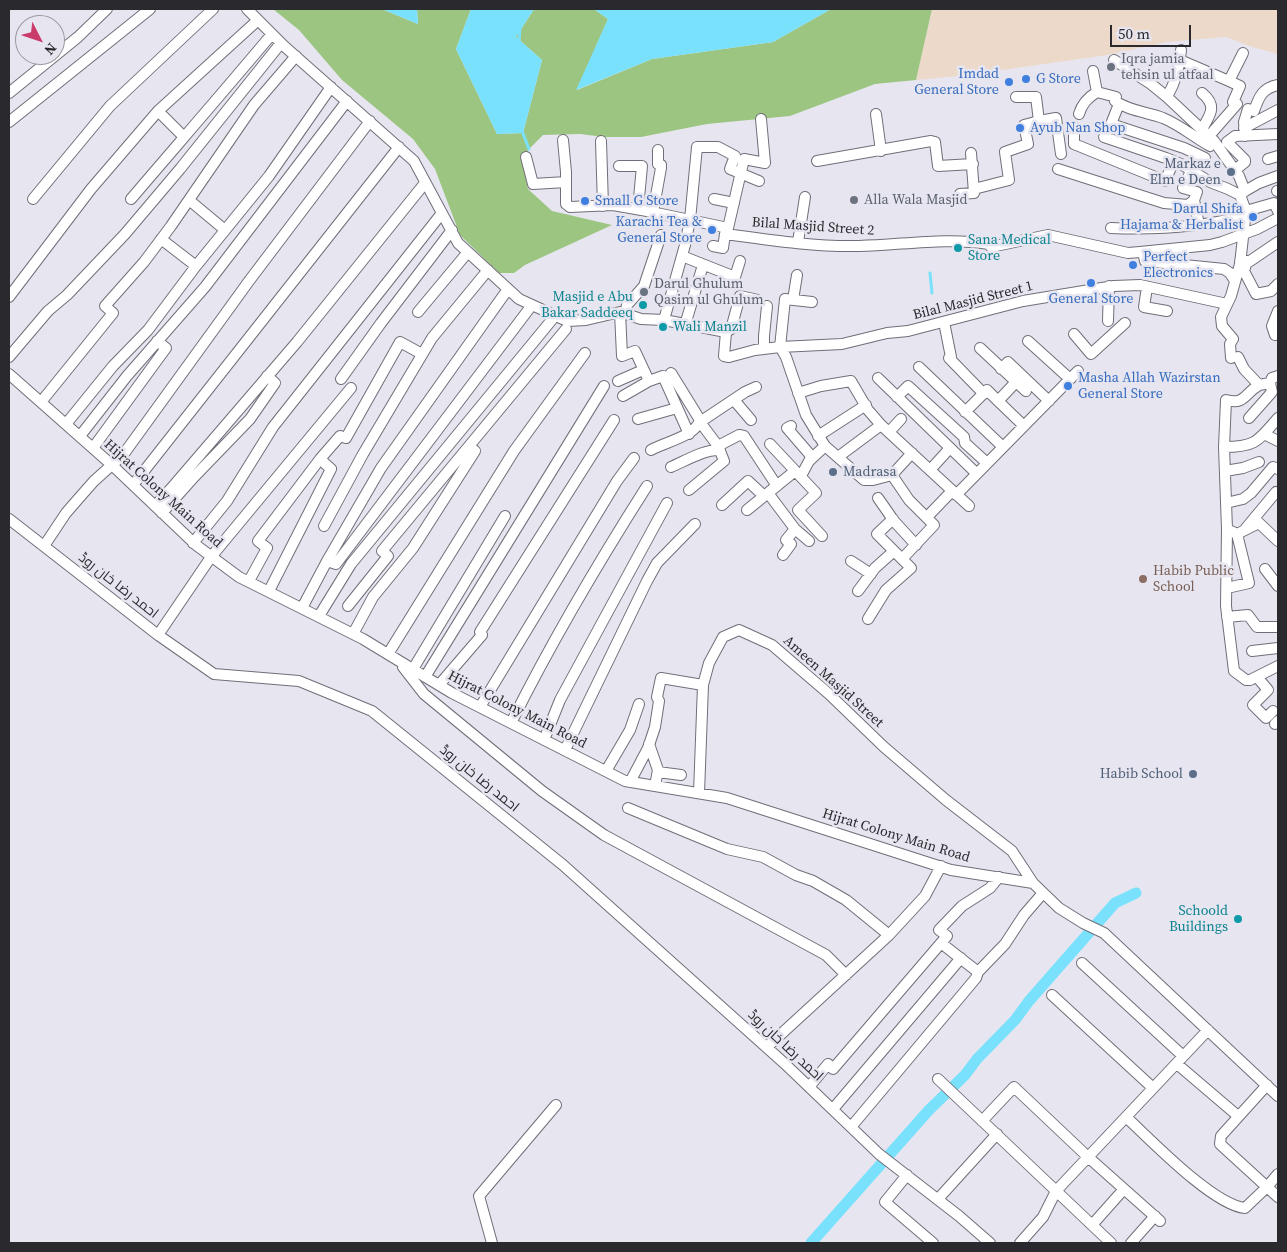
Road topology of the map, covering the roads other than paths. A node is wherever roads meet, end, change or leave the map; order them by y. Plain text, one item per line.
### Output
1 (107, 9) edge
2 (150, 9) edge
3 (213, 9) edge
4 (247, 9) edge
5 (258, 20) junction
6 (272, 34) junction
7 (281, 43) junction
8 (1244, 53) dead end
9 (296, 56) junction
10 (1114, 60) dead end
11 (1093, 71) dead end
12 (1229, 81) junction
13 (1278, 85) edge
14 (331, 87) junction
15 (1097, 92) junction
16 (9, 93) edge
17 (1202, 93) dead end
18 (1167, 97) junction
19 (1016, 98) dead end
20 (347, 101) junction
21 (1119, 104) junction
22 (1278, 110) edge
23 (158, 111) junction
24 (876, 114) dead end
25 (1079, 114) dead end
26 (761, 119) dead end
27 (370, 121) junction
28 (1039, 121) junction
29 (9, 122) edge
30 (1222, 123) junction
31 (1111, 124) junction
32 (1074, 127) dead end
33 (1241, 133) junction
34 (1278, 134) edge
35 (1208, 136) junction
36 (184, 137) junction
37 (563, 140) dead end
38 (601, 141) dead end
39 (399, 147) junction
40 (658, 150) dead end
41 (881, 151) junction
42 (1062, 154) dead end
43 (526, 157) dead end
44 (1205, 158) dead end
45 (817, 161) dead end
46 (1174, 161) junction
47 (619, 166) dead end
48 (1058, 169) dead end
49 (1235, 170) junction
50 (1191, 171) junction
51 (741, 174) junction
52 (1278, 176) edge
53 (566, 182) junction
54 (759, 182) dead end
55 (425, 183) junction
56 (974, 190) junction
57 (1242, 193) junction
58 (960, 194) dead end
59 (805, 197) dead end
60 (33, 199) dead end
61 (131, 199) dead end
62 (189, 200) junction
63 (714, 200) dead end
64 (1194, 200) junction
65 (734, 203) junction
66 (603, 206) junction
67 (638, 210) junction
68 (1278, 211) edge
69 (653, 212) junction
70 (442, 213) junction
71 (1245, 213) junction
72 (1278, 218) edge
73 (690, 220) junction
74 (1198, 224) junction
75 (1111, 228) dead end
76 (225, 230) junction
77 (452, 230) junction
78 (726, 231) junction
79 (1243, 234) junction
80 (661, 235) dead end
81 (161, 239) junction
82 (798, 242) junction
83 (1278, 242) edge
84 (712, 246) dead end
85 (468, 252) junction
86 (1143, 252) junction
87 (682, 256) junction
88 (740, 261) dead end
89 (1243, 261) junction
90 (703, 265) junction
91 (196, 266) junction
92 (488, 270) junction
93 (797, 275) dead end
94 (1235, 281) junction
95 (1278, 284) edge
96 (1109, 286) junction
97 (1147, 287) junction
98 (508, 289) junction
99 (9, 297) edge
100 (758, 300) dead end
101 (793, 300) junction
102 (812, 302) dead end
103 (1227, 304) junction
104 (532, 305) junction
105 (767, 306) dead end
106 (1167, 311) dead end
107 (1278, 311) edge
108 (418, 312) dead end
109 (621, 313) junction
110 (555, 316) junction
111 (664, 320) junction
112 (1108, 321) dead end
113 (944, 322) junction
114 (1125, 323) dead end
115 (568, 325) junction
116 (685, 325) junction
117 (726, 332) junction
118 (1074, 334) dead end
119 (1275, 335) dead end
120 (158, 341) junction
121 (1028, 341) dead end
122 (780, 347) junction
123 (980, 348) dead end
124 (764, 349) junction
125 (585, 353) dead end
126 (422, 354) junction
127 (9, 358) edge
128 (919, 367) dead end
129 (1001, 369) junction
130 (643, 370) junction
131 (1078, 371) dead end
132 (671, 373) dead end
133 (9, 374) edge
134 (267, 376) junction
135 (878, 378) dead end
136 (341, 379) dead end
137 (1070, 379) junction
138 (1274, 380) edge
139 (618, 381) dead end
140 (649, 381) junction
141 (1016, 382) junction
142 (1259, 385) junction
143 (604, 386) dead end
144 (756, 387) dead end
145 (351, 388) dead end
146 (1026, 391) dead end
147 (798, 393) junction
148 (984, 394) junction
149 (623, 396) dead end
150 (897, 397) junction
151 (734, 400) junction
152 (1049, 400) junction
153 (998, 401) junction
154 (41, 402) junction
155 (866, 404) junction
156 (676, 408) junction
157 (965, 412) junction
158 (1249, 418) dead end
159 (1278, 418) edge
160 (638, 419) dead end
161 (901, 419) dead end
162 (614, 420) dead end
163 (751, 420) dead end
164 (700, 422) junction
165 (66, 424) junction
166 (881, 424) junction
167 (791, 426) dead end
168 (1024, 426) junction
169 (889, 432) junction
170 (689, 434) junction
171 (1264, 434) junction
172 (80, 436) junction
173 (818, 436) junction
174 (1278, 441) edge
175 (770, 444) dead end
176 (825, 446) junction
177 (470, 447) junction
178 (1003, 447) junction
179 (1224, 447) junction
180 (93, 448) junction
181 (719, 448) junction
182 (950, 448) junction
183 (651, 450) dead end
184 (912, 453) junction
185 (838, 456) junction
186 (812, 457) junction
187 (634, 458) dead end
188 (320, 459) junction
189 (1259, 462) dead end
190 (987, 463) junction
191 (113, 466) junction
192 (671, 467) dead end
193 (1278, 469) edge
194 (930, 470) junction
195 (1225, 471) junction
196 (798, 473) junction
197 (976, 473) junction
198 (892, 475) junction
199 (133, 485) junction
200 (647, 486) dead end
201 (777, 486) junction
202 (689, 490) dead end
203 (954, 493) junction
204 (1278, 493) edge
205 (766, 495) junction
206 (878, 498) dead end
207 (667, 503) dead end
208 (1226, 503) junction
209 (722, 505) dead end
210 (969, 506) dead end
211 (158, 509) junction
212 (747, 510) dead end
213 (505, 516) dead end
214 (927, 517) junction
215 (9, 519) edge
216 (893, 519) junction
217 (695, 524) dead end
218 (324, 526) dead end
219 (795, 529) junction
220 (1236, 531) junction
221 (822, 536) dead end
222 (1278, 540) edge
223 (809, 541) dead end
224 (193, 543) junction
225 (916, 545) junction
226 (44, 546) junction
227 (894, 551) junction
228 (783, 554) dead end
229 (211, 556) junction
230 (902, 559) junction
231 (327, 561) junction
232 (852, 561) dead end
233 (1265, 569) dead end
234 (871, 574) junction
235 (249, 581) junction
236 (1278, 586) edge
237 (1227, 588) junction
238 (269, 591) junction
239 (858, 591) dead end
240 (348, 606) dead end
241 (302, 608) junction
242 (319, 616) junction
243 (1227, 617) junction
244 (868, 619) dead end
245 (1278, 627) edge
246 (353, 634) junction
247 (158, 635) junction
248 (1278, 648) edge
249 (1252, 651) dead end
250 (388, 654) junction
251 (399, 661) junction
252 (1278, 666) edge
253 (413, 669) junction
254 (426, 677) junction
255 (1257, 677) junction
256 (439, 685) junction
257 (703, 685) junction
258 (639, 704) dead end
259 (480, 707) junction
260 (1273, 712) dead end
261 (511, 723) junction
262 (544, 740) junction
263 (649, 744) junction
264 (565, 750) junction
265 (606, 771) junction
266 (658, 772) junction
267 (681, 775) dead end
268 (630, 782) junction
269 (655, 786) junction
270 (699, 793) junction
271 (628, 808) dead end
272 (941, 866) junction
273 (999, 877) junction
274 (1033, 882) junction
275 (1043, 893) junction
276 (889, 935) junction
277 (941, 943) junction
278 (961, 958) junction
279 (1082, 963) dead end
280 (978, 972) junction
281 (846, 975) junction
282 (1052, 994) dead end
283 (1208, 1030) junction
284 (766, 1047) junction
285 (1180, 1060) junction
286 (938, 1079) dead end
287 (809, 1086) junction
288 (1267, 1086) junction
289 (1153, 1088) junction
290 (1278, 1096) edge
291 (556, 1105) dead end
292 (832, 1109) junction
293 (1238, 1116) junction
294 (1126, 1117) junction
295 (982, 1121) junction
296 (850, 1126) junction
297 (997, 1134) junction
298 (1088, 1157) junction
299 (1278, 1174) edge
300 (907, 1175) junction
301 (1266, 1187) junction
302 (1124, 1189) junction
303 (1056, 1191) junction
304 (1278, 1198) edge
305 (938, 1199) junction
306 (1092, 1225) junction
307 (1106, 1242) edge
308 (492, 1243) edge
309 (933, 1243) edge
310 (990, 1243) edge
311 (1020, 1243) edge
312 (1132, 1243) edge

1 - 16 street
2 - 29 street
3 - 60 street
4 - 5 street
5 - 6 street
5 - 23 street
6 - 7 street
6 - 36 street
7 - 9 street
7 - 127 street
8 - 12 street
9 - 14 street
9 - 62 street
10 - 18 street
11 - 15 street
12 - 18 street
12 - 30 street
13 - 33 street
14 - 20 street
14 - 76 street
15 - 21 street
15 - 25 street
17 - 35 street
18 - 35 street
19 - 28 street
20 - 27 street
20 - 120 street
21 - 31 street
21 - 35 street
22 - 33 street
23 - 36 street
23 - 99 street
24 - 41 street
26 - 51 street
27 - 39 street
27 - 191 street
28 - 42 street
28 - 56 street
30 - 33 street
30 - 35 street
31 - 44 street
31 - 46 street
32 - 46 street
33 - 34 street
33 - 49 street
35 - 49 street
36 - 61 street
37 - 53 street, Bilal Masjid Street 2
38 - 66 street
39 - 55 street
39 - 199 street
40 - 69 street
41 - 45 street
41 - 56 street
43 - 53 street
46 - 50 street
47 - 67 street
48 - 64 street
49 - 57 street
50 - 57 street
50 - 64 street
51 - 54 street
51 - 65 street
51 - 73 street
52 - 57 street
53 - 66 street, Bilal Masjid Street 2
55 - 70 street
55 - 134 street
56 - 58 street
57 - 71 street
59 - 82 street
62 - 76 street
62 - 81 street
63 - 65 street
64 - 74 street
65 - 78 street
66 - 67 street, Bilal Masjid Street 2
67 - 69 street, Bilal Masjid Street 2
68 - 71 street
69 - 73 street, Bilal Masjid Street 2
70 - 77 street
70 - 224 street
71 - 74 street
71 - 79 street
72 - 79 street, Bilal Masjid Street 2
73 - 78 street, Bilal Masjid Street 2
73 - 87 street
74 - 75 street
76 - 91 street
77 - 85 street
77 - 136 street
78 - 82 street, Bilal Masjid Street 2
78 - 84 street
79 - 86 street, Bilal Masjid Street 2
79 - 89 street
80 - 109 street
81 - 91 street
81 - 154 street
82 - 86 street, Bilal Masjid Street 2
83 - 89 street
85 - 92 street
85 - 108 street
86 - 94 street
87 - 90 street
87 - 111 street
88 - 90 street
89 - 94 street
89 - 95 street
90 - 116 street
91 - 165 street
92 - 98 street
92 - 126 street
93 - 101 street
94 - 103 street
96 - 97 street, Bilal Masjid Street 1
96 - 112 street
96 - 113 street, Bilal Masjid Street 1
97 - 103 street, Bilal Masjid Street 1
97 - 106 street
98 - 104 street
98 - 231 street
100 - 117 street
101 - 102 street
101 - 122 street
103 - 142 street
104 - 110 street
104 - 231 street
105 - 124 street
107 - 119 street
109 - 111 street
109 - 115 street
109 - 130 street
110 - 115 street
110 - 242 street
111 - 116 street
113 - 122 street, Bilal Masjid Street 1
113 - 148 street
114 - 118 street
115 - 177 street
116 - 117 street
117 - 124 street, Bilal Masjid Street 1
120 - 172 street
120 - 180 street
121 - 137 street
122 - 124 street, Bilal Masjid Street 1
122 - 147 street
123 - 129 street
125 - 250 street
126 - 188 street
126 - 218 street
128 - 157 street
129 - 141 street
129 - 152 street
130 - 139 street
130 - 140 street
131 - 137 street
132 - 164 street
133 - 154 street, Hijrat Colony Main Road
134 - 211 street
134 - 211 street
135 - 150 street
137 - 152 street
138 - 142 street
138 - 158 street
140 - 149 street
140 - 156 street
141 - 146 street
141 - 153 street
142 - 179 street
143 - 254 street
144 - 151 street
145 - 229 street
147 - 155 street
147 - 173 street
148 - 153 street
148 - 157 street
150 - 182 street
150 - 190 street
151 - 163 street
151 - 164 street
152 - 168 street
153 - 168 street
154 - 165 street, Hijrat Colony Main Road
155 - 166 street
155 - 173 street
156 - 160 street
156 - 170 street
157 - 178 street
159 - 171 street
161 - 169 street
162 - 256 street
164 - 170 street
164 - 181 street
165 - 172 street, Hijrat Colony Main Road
166 - 169 street
166 - 185 street
167 - 186 street
168 - 178 street
169 - 184 street
170 - 183 street
171 - 174 street
171 - 179 street
172 - 180 street, Hijrat Colony Main Road
173 - 176 street
175 - 196 street
176 - 185 street
176 - 186 street
177 - 240 street
177 - 246 street
178 - 190 street
179 - 195 street
180 - 191 street, Hijrat Colony Main Road
181 - 192 street
181 - 201 street
181 - 202 street
182 - 194 street
182 - 197 street
184 - 194 street
184 - 198 street
185 - 198 street
186 - 196 street
187 - 259 street
188 - 235 street
188 - 238 street
189 - 195 street
190 - 197 street
191 - 199 street, Hijrat Colony Main Road
191 - 226 street
193 - 208 street
194 - 203 street
195 - 208 street
196 - 201 street
196 - 221 street
197 - 203 street
198 - 214 street
199 - 211 street, Hijrat Colony Main Road
200 - 261 street
201 - 205 street
203 - 210 street
203 - 214 street
204 - 220 street
205 - 209 street
205 - 212 street
205 - 219 street
206 - 216 street
207 - 262 street
208 - 220 street
211 - 224 street, Hijrat Colony Main Road
213 - 253 street
214 - 225 street
215 - 226 street, احمد رضا خان روڈ
216 - 225 street
216 - 227 street
217 - 264 street
219 - 223 street
219 - 228 street
220 - 222 street
220 - 237 street
220 - 237 street
224 - 229 street, Hijrat Colony Main Road
225 - 230 street
226 - 247 street, احمد رضا خان روڈ
227 - 230 street
227 - 234 street
229 - 235 street, Hijrat Colony Main Road
229 - 247 street
230 - 244 street
231 - 241 street
232 - 234 street
233 - 236 street
234 - 239 street
235 - 238 street, Hijrat Colony Main Road
237 - 243 street
238 - 241 street, Hijrat Colony Main Road
241 - 242 street, Hijrat Colony Main Road
242 - 246 street, Hijrat Colony Main Road
243 - 245 street
243 - 255 street
246 - 250 street, Hijrat Colony Main Road
247 - 284 street, احمد رضا خان روڈ
248 - 249 street
250 - 251 street, Hijrat Colony Main Road
251 - 253 street, Hijrat Colony Main Road
251 - 281 street
252 - 255 street
253 - 254 street, Hijrat Colony Main Road
254 - 256 street, Hijrat Colony Main Road
255 - 260 street
256 - 259 street, Hijrat Colony Main Road
257 - 263 street
257 - 270 street, Ameen Masjid Street
257 - 274 street, Ameen Masjid Street
258 - 265 street
259 - 261 street, Hijrat Colony Main Road
261 - 262 street, Hijrat Colony Main Road
262 - 264 street, Hijrat Colony Main Road
263 - 266 street
263 - 268 street
264 - 265 street, Hijrat Colony Main Road
265 - 268 street, Hijrat Colony Main Road
266 - 267 street
266 - 269 street
268 - 269 street, Hijrat Colony Main Road
269 - 270 street, Hijrat Colony Main Road
270 - 272 street, Hijrat Colony Main Road
271 - 276 street
272 - 273 street, Hijrat Colony Main Road
272 - 276 street
273 - 274 street, Hijrat Colony Main Road
273 - 277 street
274 - 275 street
275 - 280 street
275 - 283 street
276 - 281 street
277 - 278 street
277 - 287 street
278 - 280 street
278 - 292 street
279 - 285 street
280 - 296 street
281 - 284 street
282 - 289 street
283 - 285 street
283 - 288 street
284 - 287 street, احمد رضا خان روڈ
285 - 289 street
285 - 293 street
286 - 295 street
287 - 292 street, احمد رضا خان روڈ
288 - 290 street
288 - 293 street
289 - 294 street
291 - 308 street
292 - 296 street, احمد رضا خان روڈ
293 - 301 street
294 - 298 street
294 - 301 street
295 - 297 street
295 - 298 street
296 - 300 street, احمد رضا خان روڈ
297 - 303 street
297 - 305 street
298 - 302 street
298 - 303 street
299 - 301 street
300 - 305 street, احمد رضا خان روڈ
300 - 309 street
301 - 304 street
302 - 306 street
302 - 312 street
303 - 306 street
303 - 311 street
305 - 310 street, احمد رضا خان روڈ
306 - 307 street

